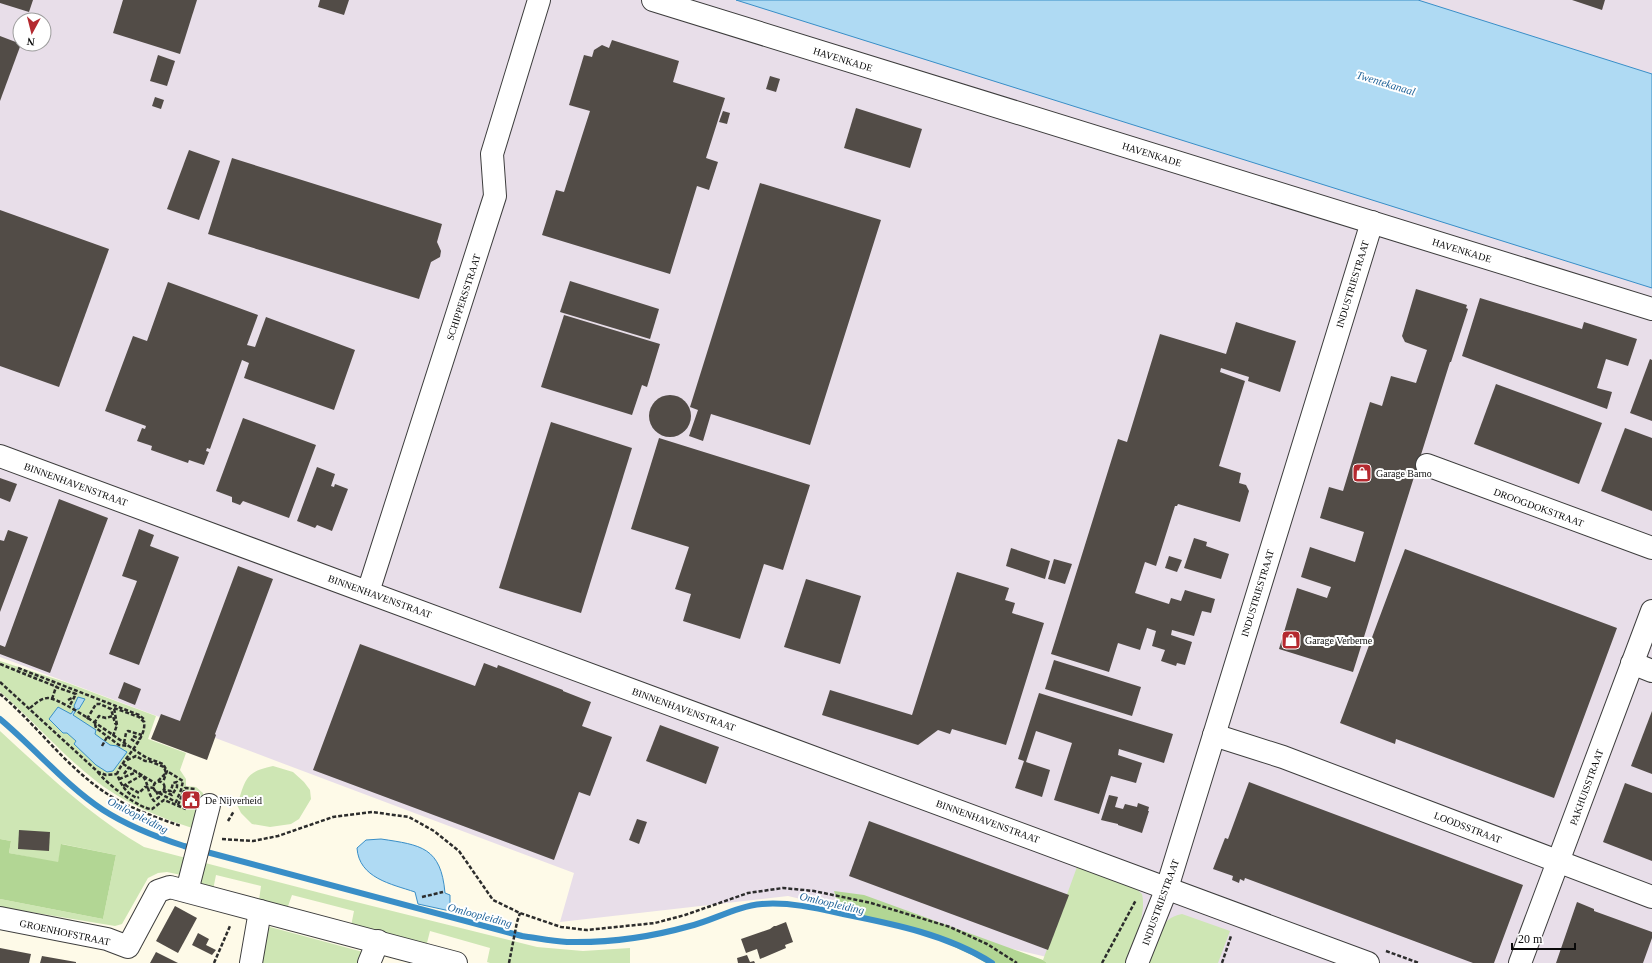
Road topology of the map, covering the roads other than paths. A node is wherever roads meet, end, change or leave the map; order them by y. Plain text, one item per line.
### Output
1 (539, 0) edge
2 (653, 0) edge
3 (1372, 222) junction
4 (1652, 310) edge
5 (0, 456) edge
6 (1427, 465) dead end
7 (1652, 548) edge
8 (368, 592) junction
9 (1652, 611) edge
10 (1632, 663) junction
11 (1652, 671) edge
12 (1214, 735) junction
13 (199, 808) road end
14 (1559, 862) junction
15 (1157, 884) junction
16 (187, 891) junction
17 (1652, 897) edge
18 (260, 911) junction
19 (0, 918) edge
20 (378, 941) junction
21 (124, 955) edge
22 (252, 963) edge
23 (369, 963) edge
24 (456, 963) edge
25 (1137, 963) edge
26 (1368, 963) edge
27 (1520, 963) edge

1 - 8 street, SCHIPPERSSTRAAT
2 - 3 street, HAVENKADE
3 - 4 street, HAVENKADE
3 - 12 street, INDUSTRIESTRAAT
5 - 8 street, BINNENHAVENSTRAAT
6 - 7 street, DROOGDOKSTRAAT
8 - 15 street, BINNENHAVENSTRAAT
9 - 10 street, PAKHUISSTRAAT
10 - 11 street
10 - 14 street, PAKHUISSTRAAT
12 - 14 street, LOODSSTRAAT
12 - 15 street, INDUSTRIESTRAAT
13 - 16 street
14 - 17 street, LOODSSTRAAT
14 - 27 street, PAKHUISSTRAAT
15 - 25 street, INDUSTRIESTRAAT
15 - 26 street, BINNENHAVENSTRAAT
16 - 18 street, GROENHOFSTRAAT
16 - 21 street, GROENHOFSTRAAT
18 - 20 street, GROENHOFSTRAAT
18 - 22 street
19 - 21 street, GROENHOFSTRAAT
20 - 23 street
20 - 24 street, GROENHOFSTRAAT

